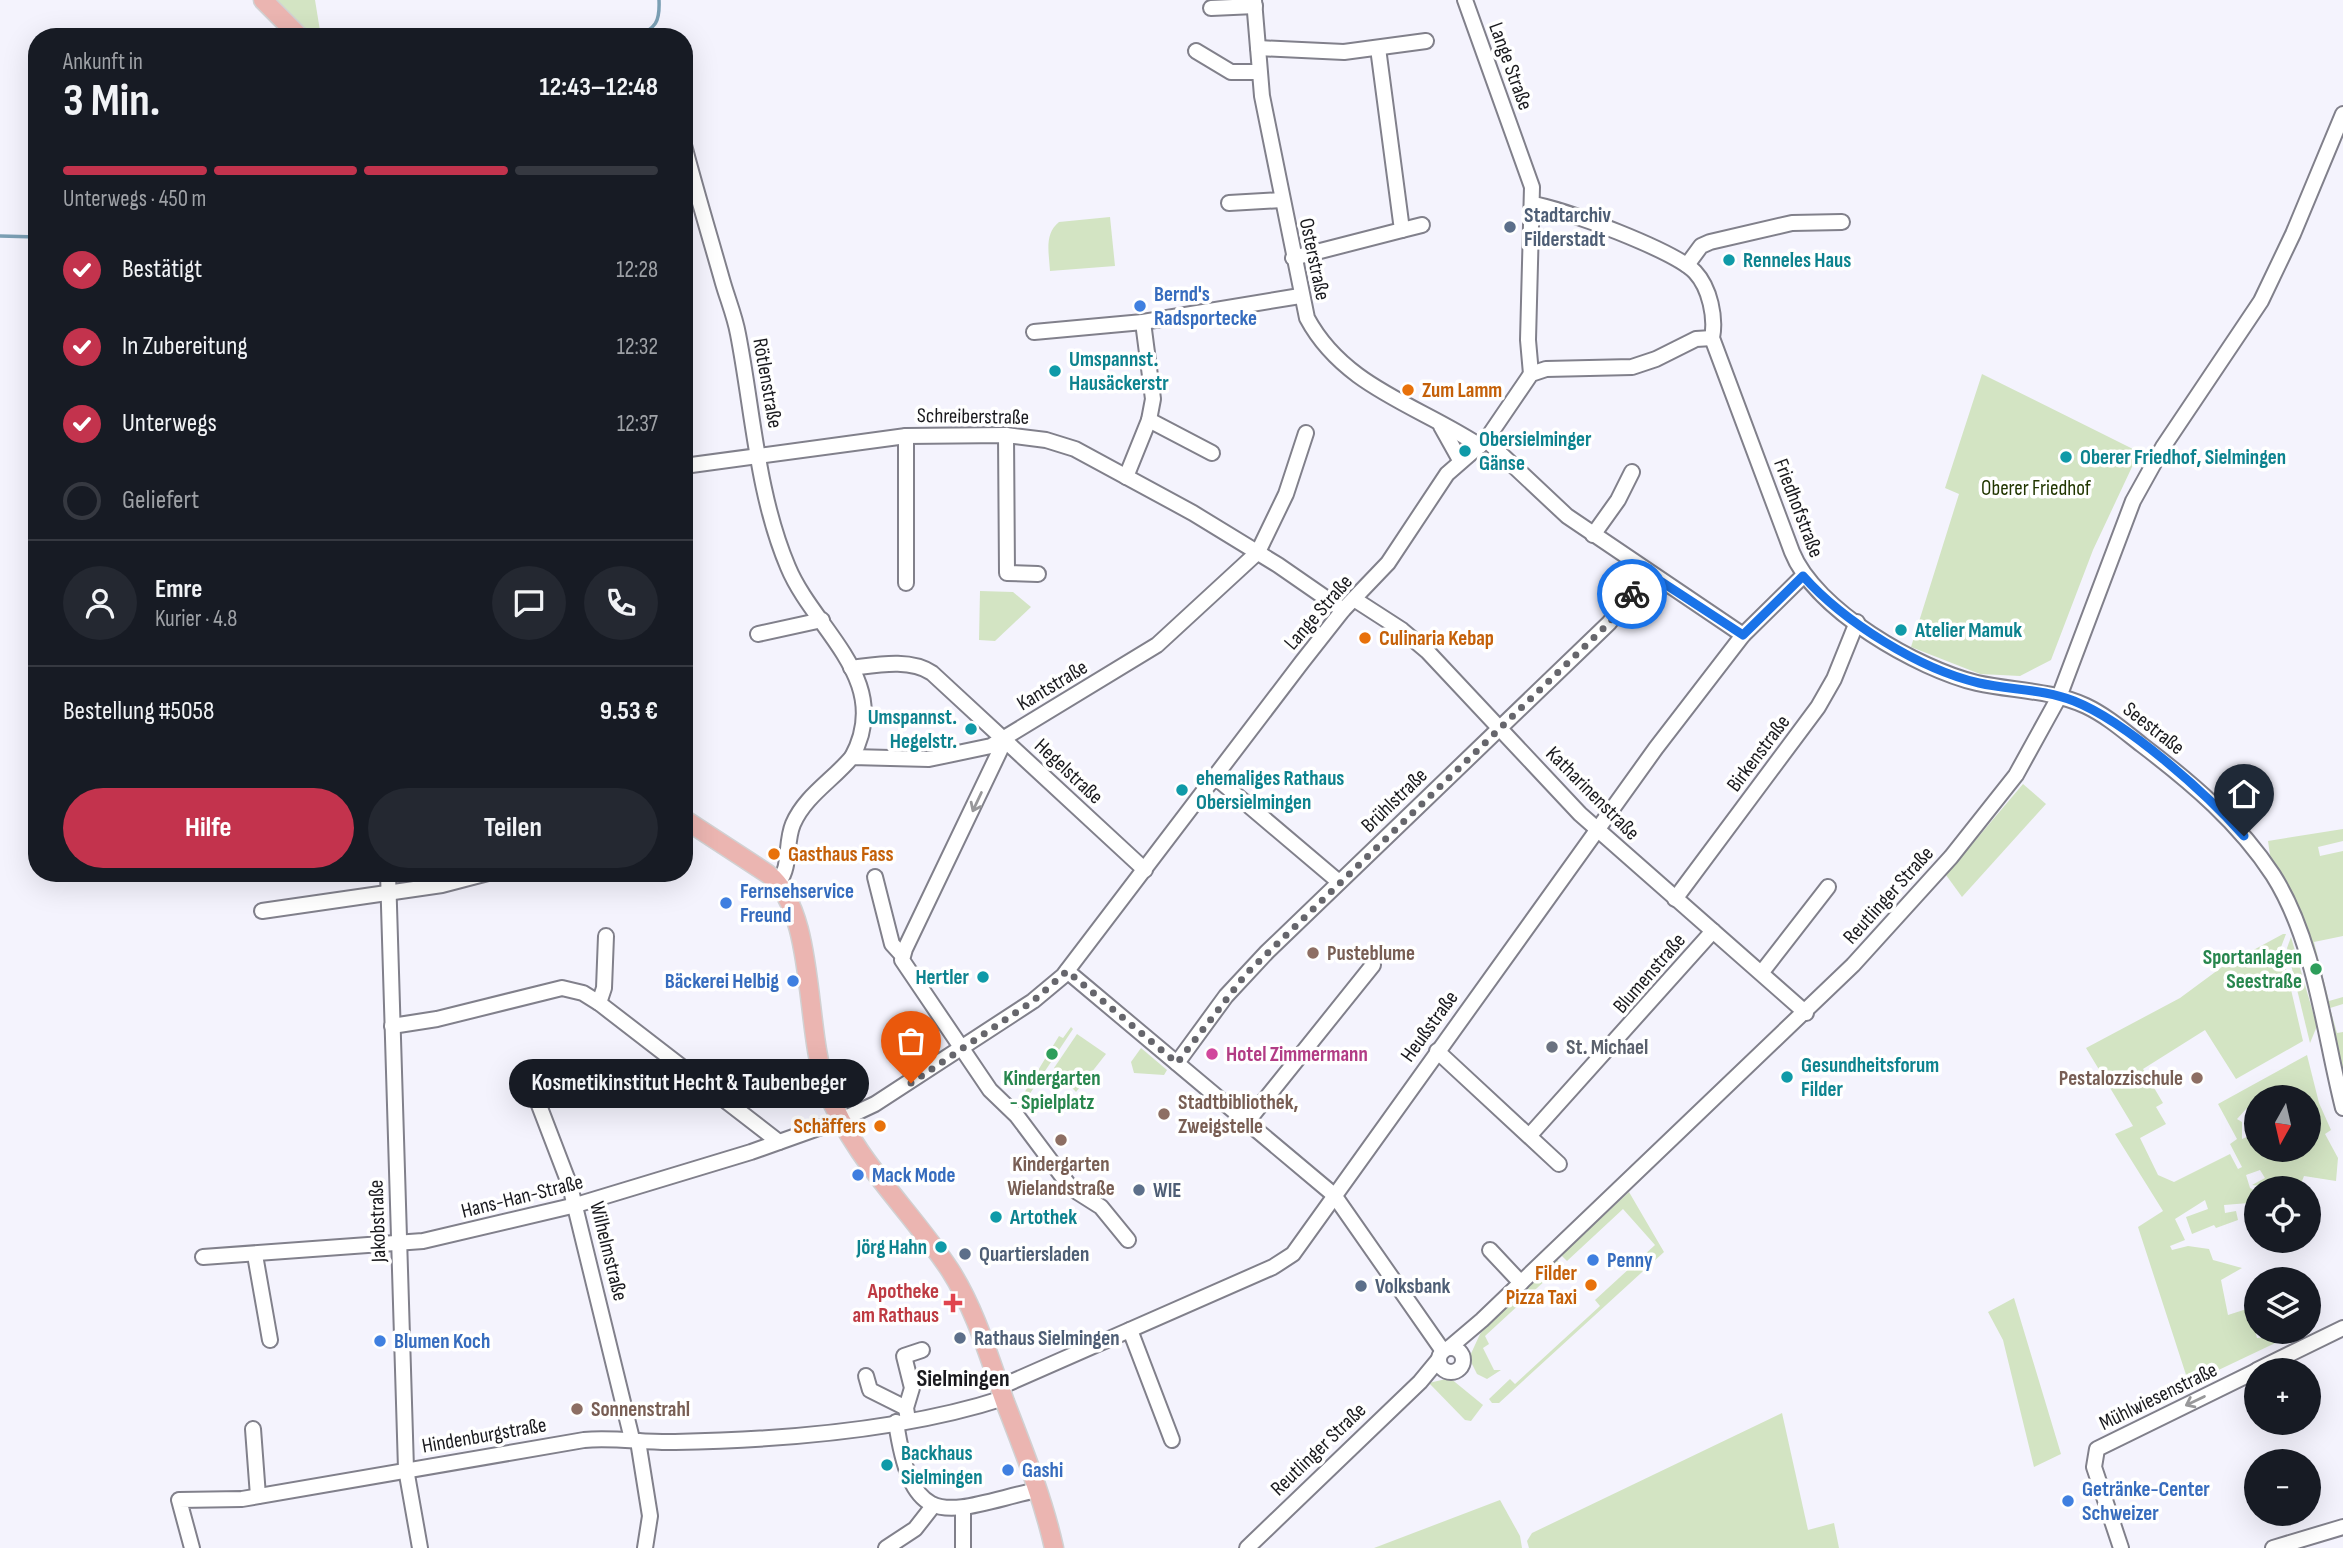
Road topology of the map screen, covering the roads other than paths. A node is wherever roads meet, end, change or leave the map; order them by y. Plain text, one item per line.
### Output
1 (263, 0) edge
2 (1465, 0) edge
3 (1255, 3) edge
4 (1211, 8) dead end
5 (291, 28) edge
6 (1426, 41) dead end
7 (1258, 48) junction
8 (1378, 48) junction
9 (1196, 51) dead end
10 (1259, 72) junction
11 (2343, 114) edge
12 (693, 176) edge
13 (1282, 200) junction
14 (1229, 203) dead end
15 (1532, 204) junction
16 (1842, 222) dead end
17 (1422, 225) dead end
18 (1402, 230) junction
19 (1293, 258) junction
20 (1687, 265) junction
21 (1300, 296) junction
22 (1143, 322) junction
23 (1034, 332) dead end
24 (1712, 338) junction
25 (1531, 374) junction
26 (1149, 420) junction
27 (1441, 426) junction
28 (1306, 433) dead end
29 (1006, 435) junction
30 (906, 436) junction
31 (1483, 443) junction
32 (1212, 453) dead end
33 (759, 454) junction
34 (1460, 460) junction
35 (693, 465) edge
36 (1632, 472) dead end
37 (1126, 477) junction
38 (1593, 535) junction
39 (1258, 552) junction
40 (1648, 573) junction
41 (1038, 574) dead end
42 (1803, 576) junction
43 (906, 583) dead end
44 (1354, 599) junction
45 (1343, 610) junction
46 (822, 620) junction
47 (1857, 622) junction
48 (758, 634) dead end
49 (1743, 635) junction
50 (851, 668) junction
51 (2059, 697) junction
52 (1500, 727) junction
53 (1005, 740) junction
54 (852, 757) junction
55 (1215, 777) junction
56 (693, 825) edge
57 (1596, 829) junction
58 (1145, 870) junction
59 (875, 877) dead end
60 (388, 882) edge
61 (454, 882) edge
62 (779, 882) junction
63 (1339, 882) junction
64 (1828, 887) dead end
65 (388, 892) junction
66 (1675, 899) junction
67 (262, 911) dead end
68 (1713, 931) junction
69 (606, 936) dead end
70 (902, 955) junction
71 (1373, 965) dead end
72 (1067, 971) junction
73 (1762, 972) junction
74 (599, 1003) junction
75 (1806, 1013) junction
76 (392, 1026) junction
77 (963, 1049) junction
78 (1437, 1051) junction
79 (1177, 1063) junction
80 (529, 1079) dead end
81 (2343, 1108) edge
82 (841, 1120) junction
83 (1247, 1122) junction
84 (1530, 1135) junction
85 (779, 1142) junction
86 (1559, 1164) dead end
87 (1334, 1195) junction
88 (576, 1205) junction
89 (1128, 1240) dead end
90 (399, 1244) junction
91 (1490, 1250) dead end
92 (256, 1255) junction
93 (203, 1257) dead end
94 (1521, 1283) junction
95 (1482, 1320) junction
96 (2343, 1328) edge
97 (1130, 1330) junction
98 (270, 1340) dead end
99 (922, 1350) dead end
100 (1444, 1357) junction
101 (1464, 1358) junction
102 (2282, 1358) edge
103 (866, 1376) dead end
104 (2244, 1377) edge
105 (1002, 1392) junction
106 (903, 1417) junction
107 (253, 1429) dead end
108 (635, 1440) junction
109 (1172, 1440) dead end
110 (407, 1469) junction
111 (1037, 1490) junction
112 (258, 1496) junction
113 (933, 1506) junction
114 (963, 1508) junction
115 (2343, 1527) edge
116 (192, 1548) edge
117 (420, 1548) edge
118 (645, 1548) edge
119 (886, 1548) edge
120 (963, 1548) edge
121 (1054, 1548) edge
122 (1247, 1548) edge
123 (2121, 1548) edge
124 (2273, 1548) edge

1 - 5 main road
2 - 15 street, Lange Straße
3 - 4 street, Osterstraße
3 - 7 street, Osterstraße
6 - 8 street
7 - 8 street
7 - 10 street, Osterstraße
8 - 18 street
9 - 10 street
10 - 13 street, Osterstraße
11 - 51 street, Reutlinger Straße
12 - 33 street, Rötlenstraße
13 - 14 street, Osterstraße
13 - 19 street, Osterstraße
15 - 20 street
15 - 25 street, Lange Straße
16 - 20 street
17 - 18 street
18 - 19 street
19 - 21 street, Osterstraße
20 - 24 street, Friedhofstraße
21 - 22 street
21 - 27 street, Osterstraße
22 - 23 street
22 - 26 street
24 - 25 street
24 - 42 street, Friedhofstraße
25 - 31 street, Lange Straße
26 - 32 street
26 - 37 street
27 - 31 street, Osterstraße
27 - 34 street
28 - 39 street, Kantstraße
29 - 30 street, Schreiberstraße
29 - 37 street, Schreiberstraße
29 - 41 street
30 - 33 street, Schreiberstraße
30 - 43 street
31 - 34 street, Lange Straße
31 - 38 street, Osterstraße
33 - 35 street, Schreiberstraße
33 - 46 street, Rötlenstraße
34 - 44 street, Lange Straße
36 - 38 street
37 - 39 street, Schreiberstraße
38 - 40 street, Osterstraße
39 - 45 street, Schreiberstraße
39 - 53 street, Kantstraße
40 - 49 street, Osterstraße
40 - 52 street, Brühlstraße
42 - 47 street, Friedhofstraße
42 - 49 street, Heußstraße
44 - 45 street, Lange Straße
44 - 52 street, Katharinenstraße
45 - 55 street, Lange Straße
46 - 48 street
46 - 50 street, Rötlenstraße
47 - 51 street, Friedhofstraße
47 - 66 street, Birkenstraße
49 - 57 street, Heußstraße
50 - 53 street, Hegelstraße
50 - 54 street, Rötlenstraße
51 - 75 street, Reutlinger Straße
51 - 81 street, Seestraße
52 - 57 street, Katharinenstraße
52 - 63 street, Brühlstraße
53 - 54 street, Kantstraße
53 - 58 street, Hegelstraße
53 -> 70 street
54 - 62 street
55 - 58 street, Lange Straße
55 - 63 street
56 - 62 main road
57 - 66 street, Katharinenstraße
57 - 78 street, Heußstraße
58 - 72 street, Lange Straße
59 - 70 street
60 - 65 street, Jakobstraße
61 - 65 street
62 - 82 main road
63 - 79 street, Brühlstraße
64 - 73 street
65 - 67 street
65 - 76 street, Jakobstraße
66 - 68 street, Katharinenstraße
68 - 73 street, Katharinenstraße
68 - 84 street, Blumenstraße
69 - 74 street
70 - 77 street
71 - 83 street
72 - 77 street, Lange Straße
72 - 79 street
73 - 75 street, Katharinenstraße
74 - 76 street
74 - 85 street
75 - 94 street, Reutlinger Straße
76 - 90 street, Jakobstraße
77 - 82 street, Lange Straße
77 - 89 street
78 - 84 street
78 - 87 street, Heußstraße
79 - 83 street
80 - 88 street, Wilhelmstraße
82 - 85 street, Hans-Han-Straße
82 - 105 main road
83 - 87 street
84 - 86 street
85 - 88 street, Hans-Han-Straße
87 - 97 street, Heußstraße
87 - 100 street
88 - 90 street, Hans-Han-Straße
88 - 108 street, Wilhelmstraße
90 - 92 street, Hans-Han-Straße
90 - 110 street, Jakobstraße
91 - 94 street
92 - 93 street, Hans-Han-Straße
92 - 98 street
94 - 95 street, Reutlinger Straße
95 - 100 street, Reutlinger Straße
95 - 101 street, Reutlinger Straße
96 - 102 street, Mühlwiesenstraße
97 - 105 street, Heußstraße
97 - 109 street
99 - 106 street
100 - 101 street
100 - 101 street
100 - 122 street, Reutlinger Straße
103 - 106 street
104 -> 123 street, Mühlwiesenstraße
105 - 106 street, Hindenburgstraße
105 - 111 main road
106 - 108 street, Hindenburgstraße
106 - 113 street
107 - 112 street
108 - 110 street, Hindenburgstraße
108 - 118 street, Wilhelmstraße
110 - 112 street, Hindenburgstraße
110 - 117 street, Jakobstraße
111 - 114 street
111 - 121 main road
112 - 116 street, Hindenburgstraße
113 - 114 street
113 - 119 street
114 - 120 street
115 - 124 street

